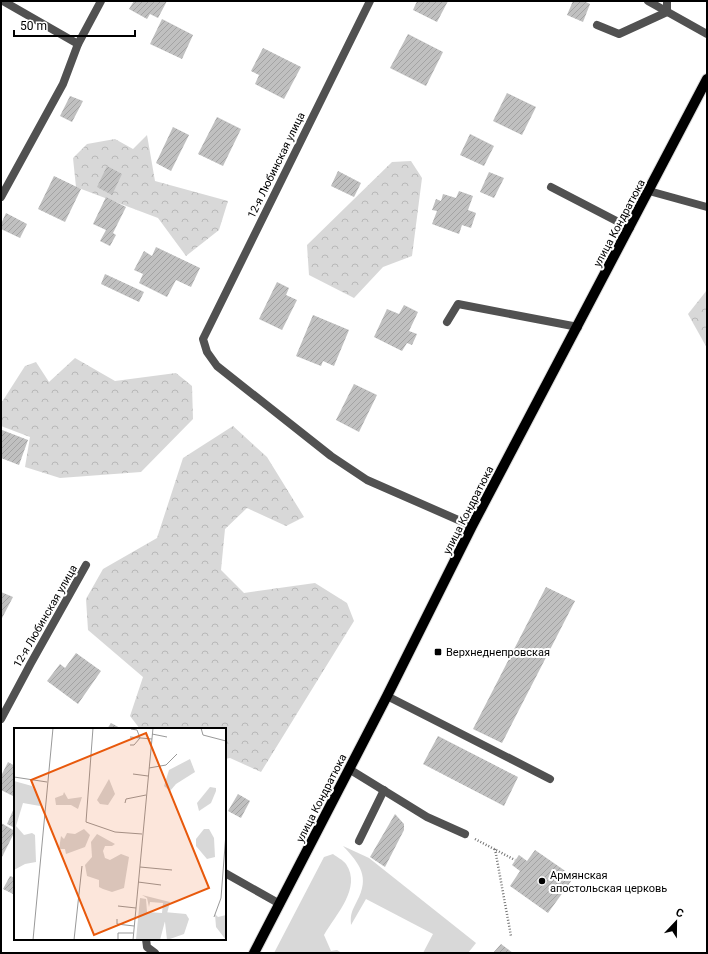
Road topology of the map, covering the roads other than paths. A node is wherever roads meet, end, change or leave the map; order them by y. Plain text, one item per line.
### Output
1 (3, 1) edge
2 (101, 1) edge
3 (370, 1) edge
4 (648, 1) edge
5 (667, 1) edge
6 (667, 12) junction
7 (597, 25) dead end
8 (707, 34) edge
9 (78, 44) junction
10 (707, 79) edge
11 (551, 187) dead end
12 (649, 191) junction
13 (1, 197) edge
14 (707, 207) edge
15 (630, 228) junction
16 (447, 322) dead end
17 (578, 327) junction
18 (472, 526) junction
19 (86, 566) dead end
20 (387, 696) junction
21 (1, 719) edge
22 (349, 769) junction
23 (550, 779) dead end
24 (384, 790) junction
25 (465, 834) road end
26 (359, 841) dead end
27 (226, 874) edge
28 (280, 904) junction
29 (146, 940) edge
30 (154, 953) edge
31 (254, 953) edge

1 - 9 street
2 - 9 street
3 - 18 street, 12-я Любинская улица
4 - 6 street
5 - 6 street
6 - 7 street
6 - 8 street
9 - 13 street
10 - 12 main road, улица Кондратюка
11 - 15 street
12 - 14 street
12 - 15 main road, улица Кондратюка
15 - 17 main road, улица Кондратюка
16 - 17 street
17 - 18 main road, улица Кондратюка
18 - 20 main road, улица Кондратюка
19 - 21 street, 12-я Любинская улица
20 - 22 main road, улица Кондратюка
20 - 23 street
22 - 24 street
22 - 28 main road, улица Кондратюка
24 - 25 street
24 - 26 street
27 - 28 street
28 - 31 main road, улица Кондратюка
29 - 30 street

